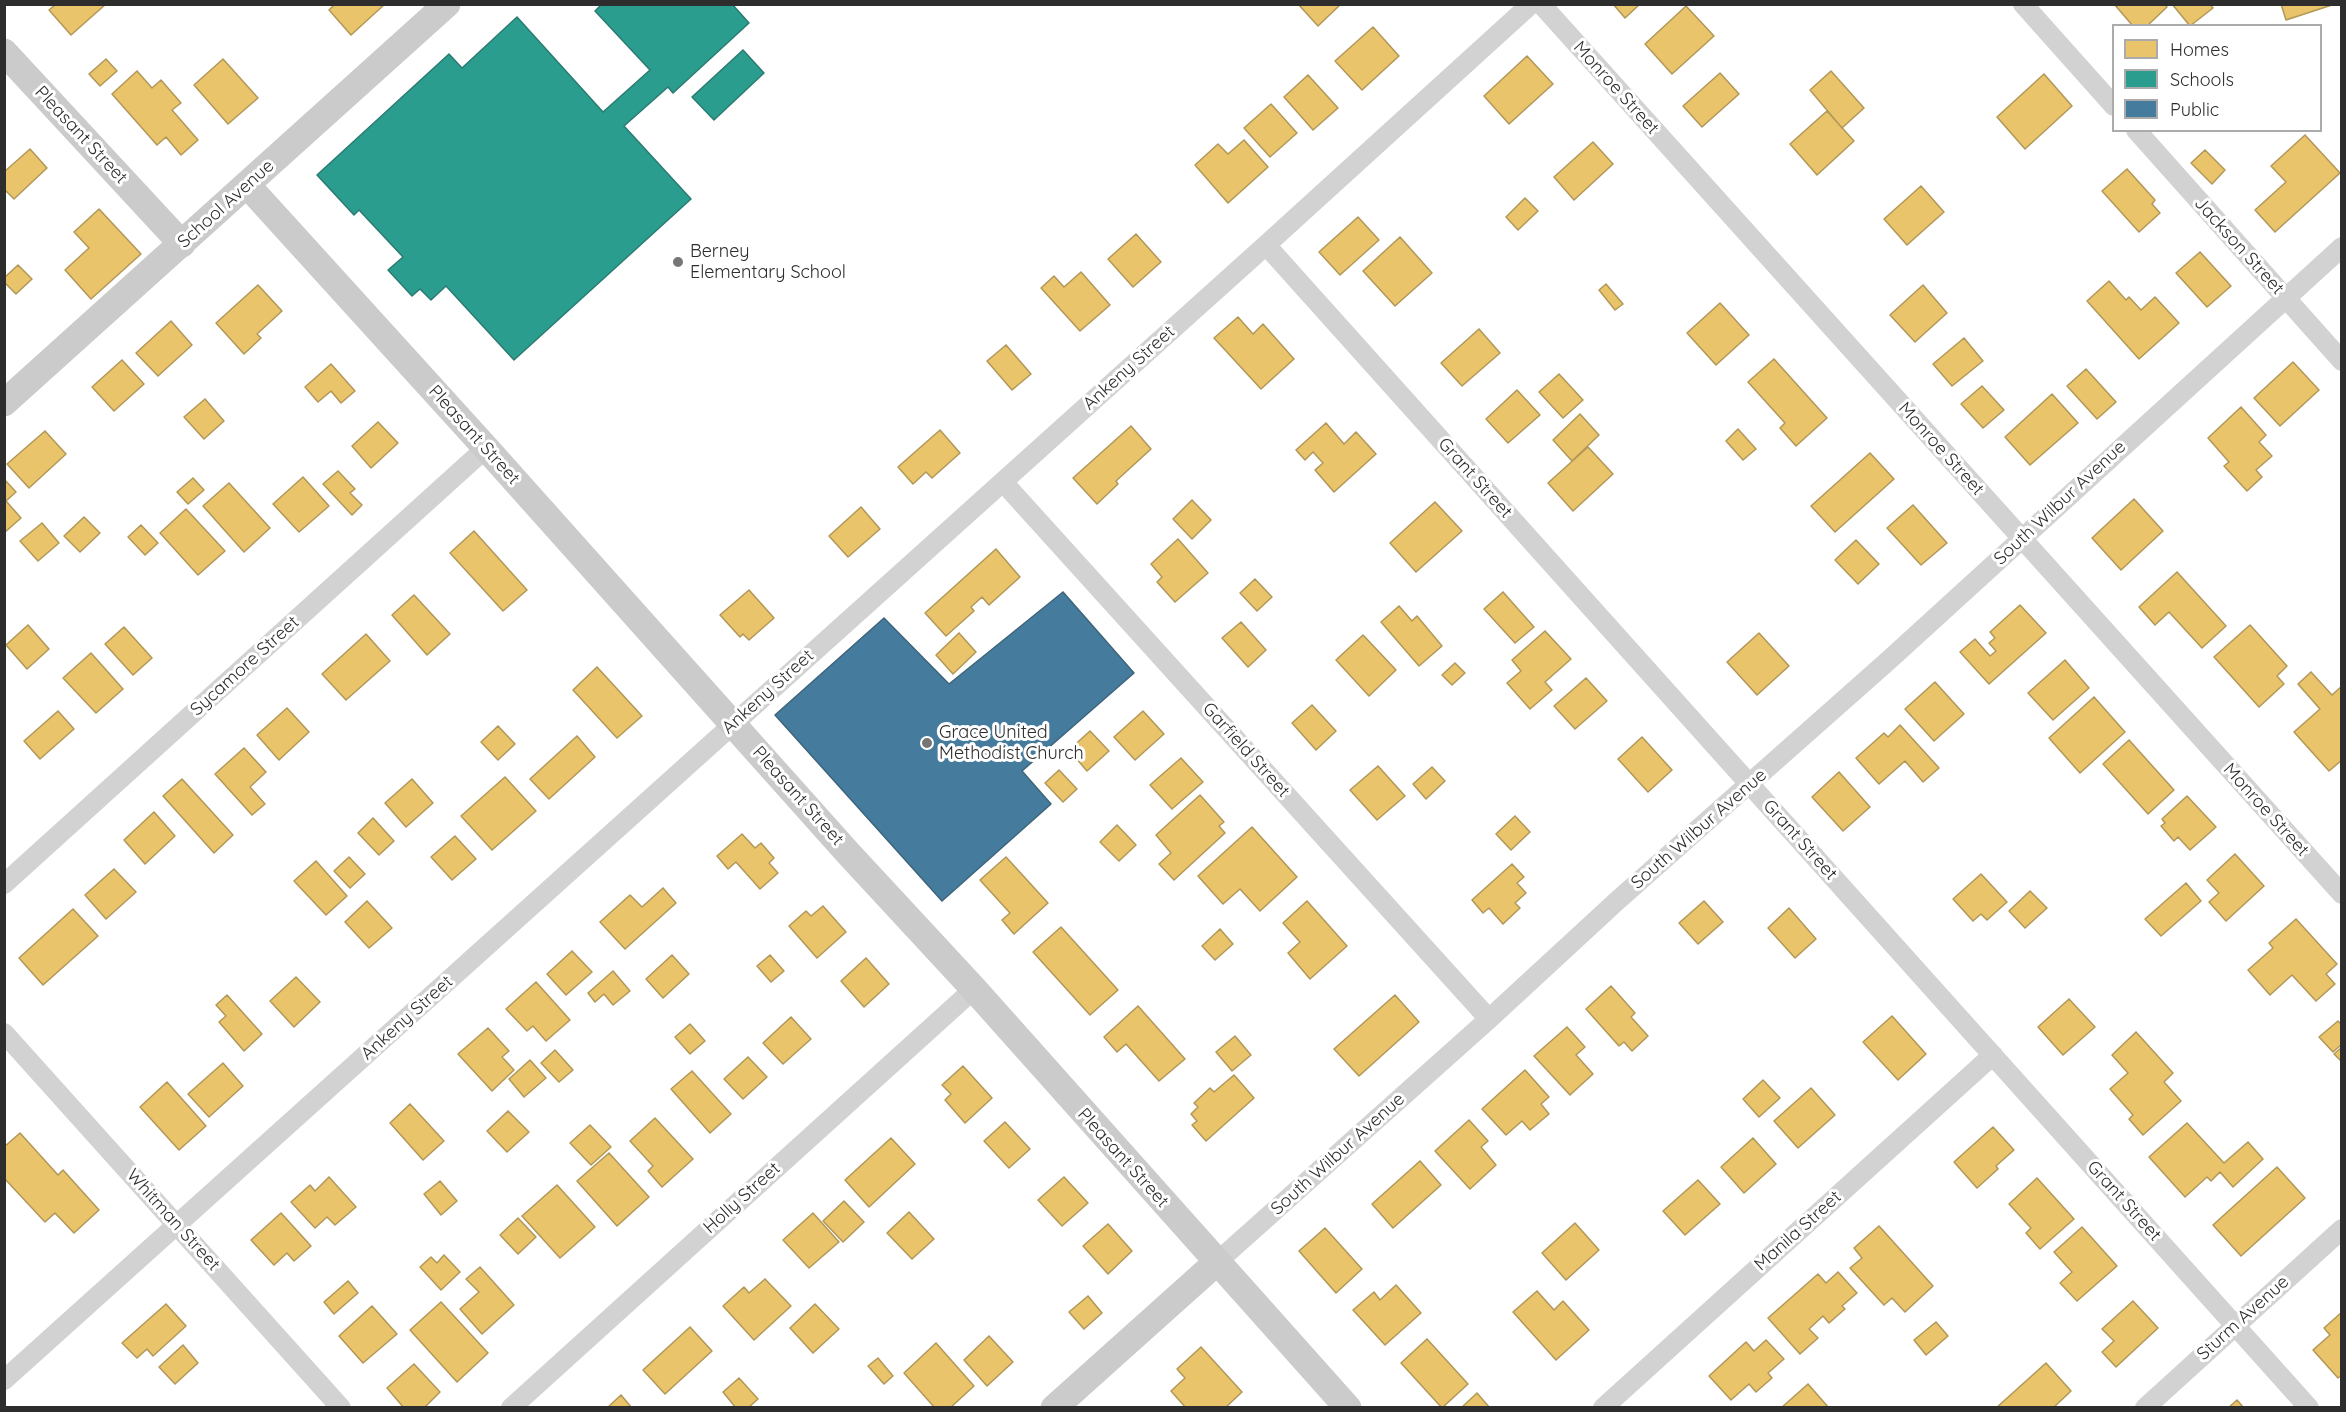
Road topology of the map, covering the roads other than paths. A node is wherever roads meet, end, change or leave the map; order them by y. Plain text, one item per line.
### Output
1 (447, 4) edge
2 (1531, 4) edge
3 (1541, 4) edge
4 (2023, 4) edge
5 (4, 52) edge
6 (2112, 104) edge
7 (2138, 132) edge
8 (248, 186) junction
9 (182, 244) junction
10 (1266, 245) junction
11 (2342, 247) edge
12 (2286, 298) junction
13 (2342, 361) edge
14 (4, 403) edge
15 (486, 447) junction
16 (1003, 482) junction
17 (2022, 539) junction
18 (733, 723) junction
19 (1750, 784) junction
20 (4, 884) edge
21 (2342, 894) edge
22 (974, 989) junction
23 (1489, 1019) junction
24 (4, 1033) edge
25 (1993, 1055) junction
26 (178, 1226) junction
27 (2342, 1229) edge
28 (1217, 1262) junction
29 (2235, 1326) junction
30 (4, 1380) edge
31 (341, 1407) edge
32 (511, 1407) edge
33 (1054, 1407) edge
34 (1348, 1407) edge
35 (1602, 1407) edge
36 (2145, 1407) edge
37 (2309, 1407) edge

1 - 8 main road, School Avenue
2 - 10 street, Ankeny Street
3 - 17 street, Monroe Street
4 - 6 street
5 - 9 main road, Pleasant Street
7 - 12 street, Jackson Street
8 - 9 main road, School Avenue
8 - 15 main road, Pleasant Street
9 - 14 main road, School Avenue
10 - 16 street, Ankeny Street
10 - 19 street, Grant Street
11 - 12 street, South Wilbur Avenue
12 - 13 street, Jackson Street
12 - 17 street, South Wilbur Avenue
15 - 18 main road, Pleasant Street
15 - 20 street, Sycamore Street
16 - 18 street, Ankeny Street
16 - 23 street, Garfield Street
17 - 19 street, South Wilbur Avenue
17 - 21 street, Monroe Street
18 - 22 main road, Pleasant Street
18 - 26 street, Ankeny Street
19 - 23 street, South Wilbur Avenue
19 - 25 street, Grant Street
22 - 28 main road, Pleasant Street
22 - 32 street, Holly Street
23 - 28 street, South Wilbur Avenue
24 - 26 street, Whitman Street
25 - 29 street, Grant Street
25 - 35 street, Manila Street
26 - 30 street, Ankeny Street
26 - 31 street, Whitman Street
27 - 29 street, Sturm Avenue
28 - 33 main road, South Wilbur Avenue
28 - 34 main road, Pleasant Street
29 - 36 street, Sturm Avenue
29 - 37 street, Grant Street

